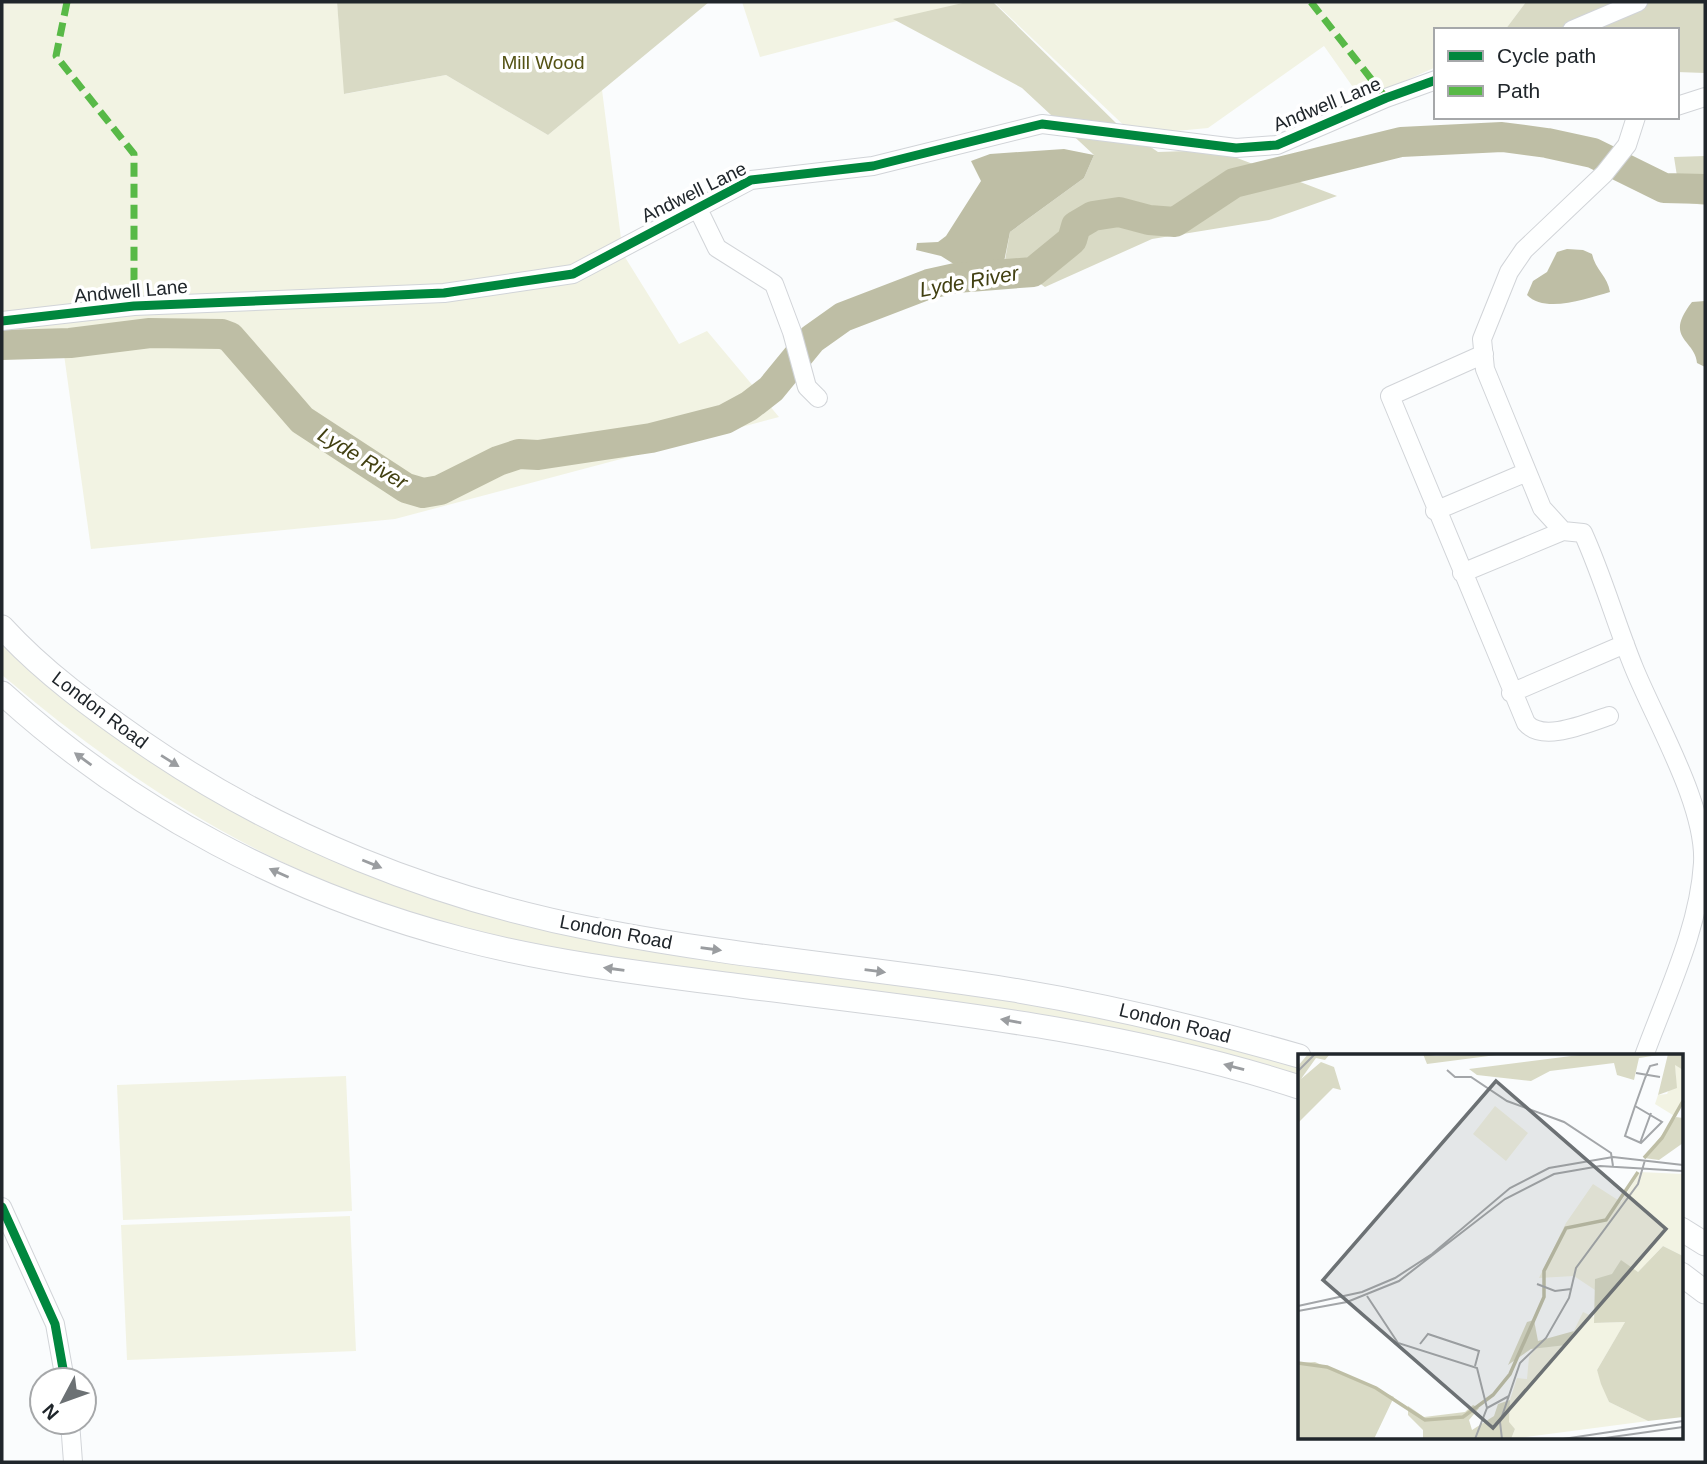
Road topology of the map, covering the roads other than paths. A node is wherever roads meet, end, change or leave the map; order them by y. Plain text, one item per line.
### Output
1 (1638, 2) edge
2 (1577, 28) edge
3 (1434, 81) edge
4 (1705, 97) edge
5 (1679, 105) edge
6 (1635, 119) edge
7 (698, 209) junction
8 (2, 321) edge
9 (1484, 354) junction
10 (818, 398) dead end
11 (1527, 472) junction
12 (1435, 510) junction
13 (1563, 531) junction
14 (1462, 573) junction
15 (2, 627) edge
16 (1625, 644) junction
17 (2, 693) edge
18 (1511, 693) junction
19 (1609, 716) dead end
20 (1645, 1054) edge
21 (1298, 1056) edge
22 (1298, 1087) edge
23 (2, 1207) edge
24 (1682, 1230) edge
25 (1705, 1244) edge
26 (1682, 1275) edge
27 (1705, 1292) edge
28 (62, 1366) edge
29 (71, 1436) edge
30 (72, 1462) edge

1 - 2 street
3 - 7 street, Andwell Lane
4 - 5 street
6 - 9 street
7 - 8 street, Andwell Lane
7 - 10 street
9 - 11 street
9 - 12 street
11 - 12 street
11 - 13 street
12 - 14 street
13 - 14 street
13 - 16 street
14 - 18 street
15 -> 21 main road, London Road
16 - 18 street
16 - 20 street
22 -> 17 main road, London Road
18 - 19 street
23 - 28 street
24 - 25 main road
26 - 27 main road
29 - 30 street

